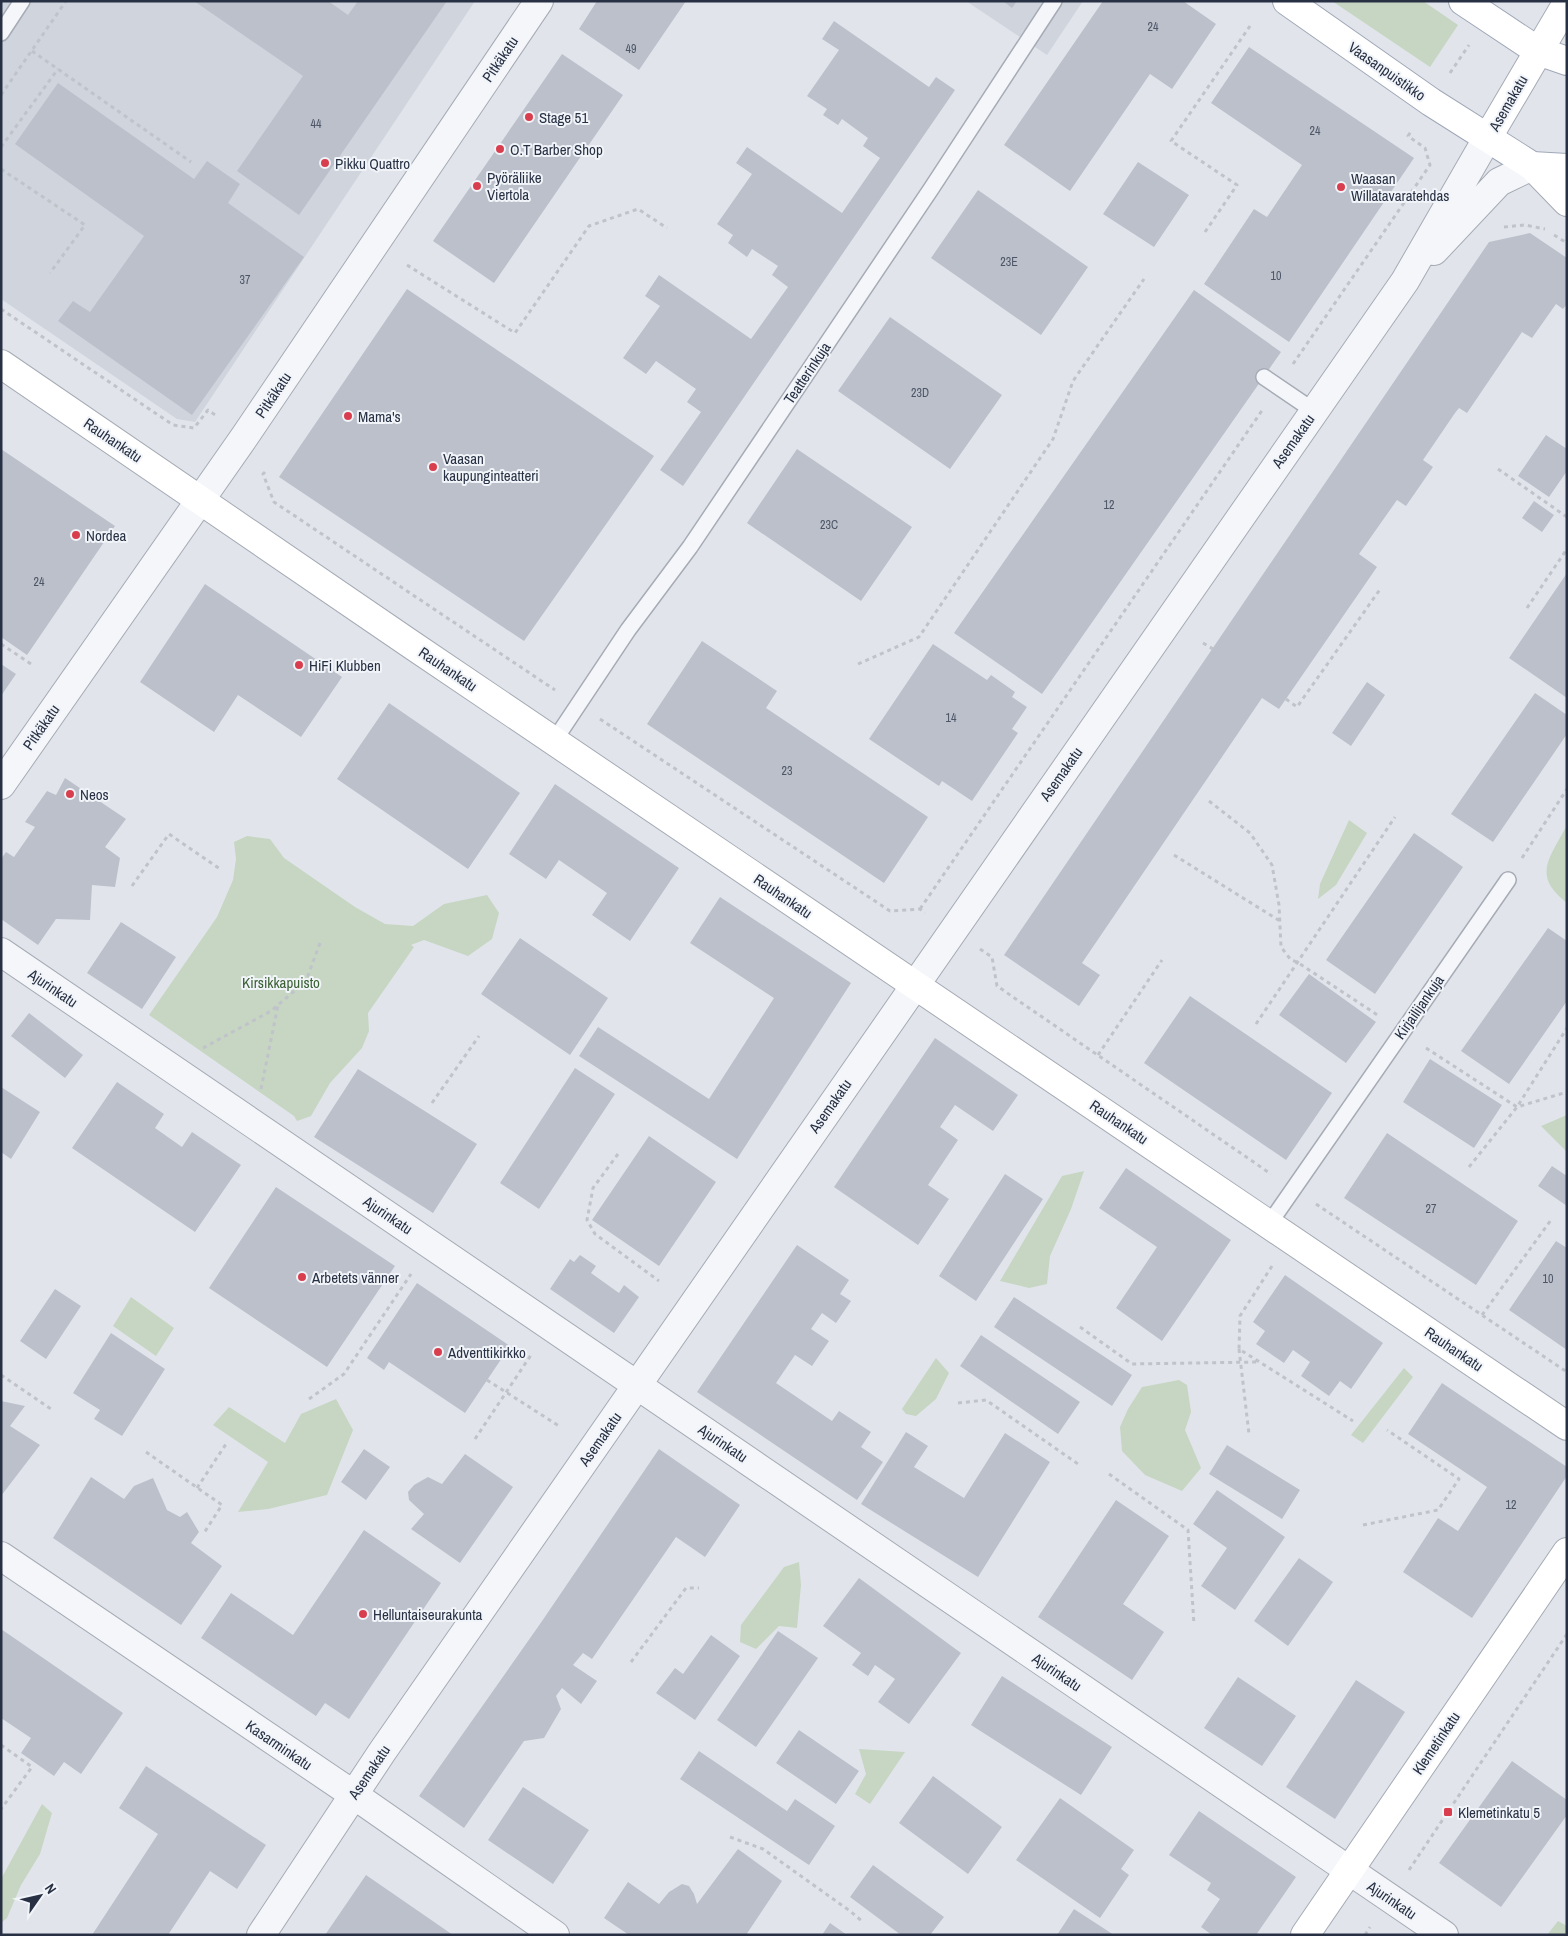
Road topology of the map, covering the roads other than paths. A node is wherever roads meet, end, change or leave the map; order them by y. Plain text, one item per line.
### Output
1 (22, 1) edge
2 (539, 1) edge
3 (1054, 1) edge
4 (1288, 1) edge
5 (1463, 1) edge
6 (1567, 3) edge
7 (1, 33) edge
8 (1538, 51) junction
9 (1567, 62) edge
10 (1488, 137) junction
11 (1532, 166) junction
12 (1567, 168) edge
13 (1567, 202) edge
14 (1405, 281) junction
15 (1, 364) edge
16 (1264, 377) dead end
17 (1314, 412) junction
18 (200, 499) junction
19 (554, 741) junction
20 (1, 785) edge
21 (1508, 880) road end
22 (1, 952) edge
23 (914, 984) junction
24 (1269, 1224) junction
25 (637, 1385) junction
26 (1567, 1426) edge
27 (1567, 1552) edge
28 (1, 1556) edge
29 (354, 1795) junction
30 (1349, 1871) junction
31 (261, 1935) edge
32 (556, 1935) edge
33 (1305, 1935) edge
34 (1444, 1935) edge

1 - 7 lane
2 - 18 street, Pitkäkatu
3 - 19 lane, Teatterinkuja
4 - 10 street, Vaasanpuistikko
5 - 8 street
6 - 8 street, Asemakatu
8 - 9 street
8 - 10 street, Asemakatu
10 - 11 street, Vaasanpuistikko
10 - 14 street, Asemakatu
11 - 12 street
11 - 13 street
11 - 14 street, Asemakatu
14 - 17 street, Asemakatu
15 - 18 street, Rauhankatu
16 - 17 lane
17 - 23 street, Asemakatu
18 - 19 street, Rauhankatu
18 - 20 street, Pitkäkatu
19 - 23 street, Rauhankatu
21 - 24 lane, Kirjailijankuja
22 - 25 street, Ajurinkatu
23 - 24 street, Rauhankatu
23 - 25 street, Asemakatu
24 - 26 street, Rauhankatu
25 - 29 street, Asemakatu
25 - 30 street, Ajurinkatu
27 - 30 street, Klemetinkatu
28 - 29 street, Kasarminkatu
29 - 31 street, Asemakatu
29 - 32 street, Kasarminkatu
30 - 33 street, Klemetinkatu
30 - 34 street, Ajurinkatu

